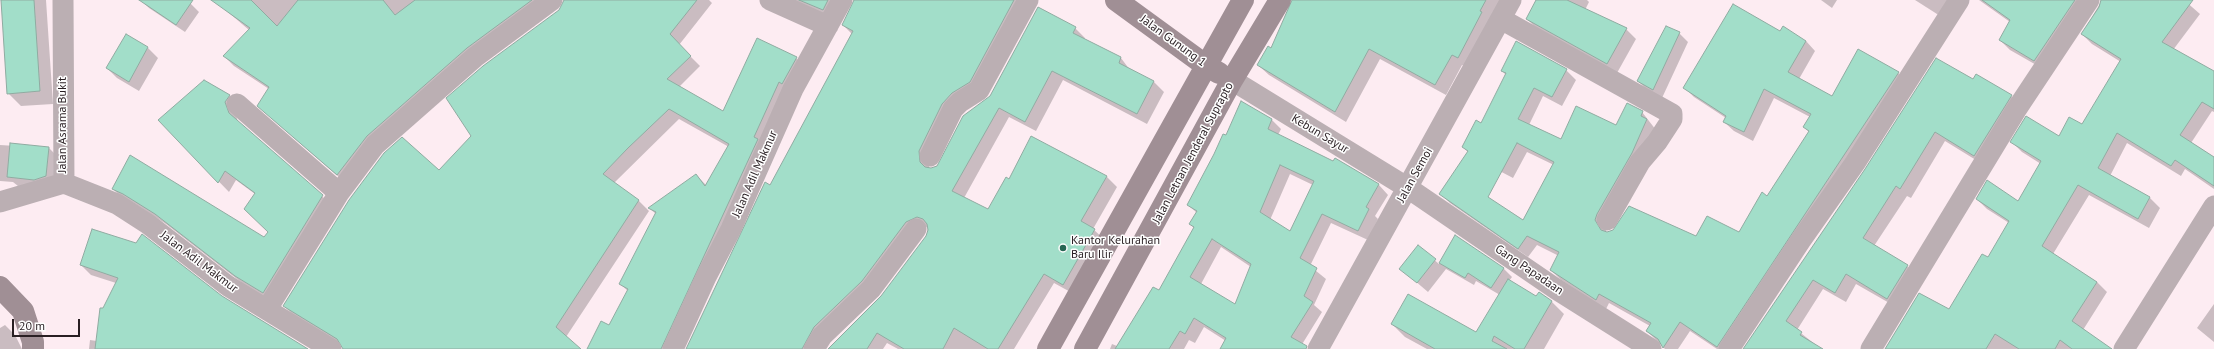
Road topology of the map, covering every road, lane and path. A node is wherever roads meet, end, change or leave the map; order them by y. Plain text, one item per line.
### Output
1 (63, 0) edge
2 (552, 0) edge
3 (770, 0) edge
4 (842, 0) edge
5 (1028, 0) edge
6 (1116, 0) edge
7 (1242, 0) edge
8 (1280, 0) edge
9 (1511, 0) edge
10 (1959, 0) edge
11 (2089, 0) edge
12 (1501, 20) junction
13 (828, 26) junction
14 (1205, 65) junction
15 (1232, 80) junction
16 (237, 104) dead end
17 (930, 156) dead end
18 (64, 183) junction
19 (1408, 188) junction
20 (339, 193) junction
21 (0, 202) edge
22 (2214, 206) edge
23 (1607, 220) dead end
24 (916, 229) dead end
25 (0, 287) edge
26 (267, 309) junction
27 (33, 349) edge
28 (331, 349) edge
29 (673, 349) edge
30 (814, 349) edge
31 (1048, 349) edge
32 (1085, 349) edge
33 (1318, 349) edge
34 (1651, 349) edge
35 (1729, 349) edge
36 (1871, 349) edge
37 (2124, 349) edge

1 - 18 street, Jalan Asrama Bukit
2 - 20 street
3 - 13 street
4 - 13 street, Jalan Adil Makmur
5 - 17 street
6 - 14 main road, Jalan Gunung 1
7 - 14 main road
8 - 15 main road, Jalan Letnan Jenderal Suprapto
9 - 12 street, Jalan Semoi
10 - 35 street
11 - 36 street
12 - 19 street, Jalan Semoi
12 - 23 street
13 - 29 street, Jalan Adil Makmur
14 - 15 main road, Jalan Gunung 1
14 - 31 main road
15 - 19 street, Kebun Sayur
15 - 32 main road, Jalan Letnan Jenderal Suprapto
16 - 20 street
18 - 21 street, Jalan Asrama Bukit
18 - 26 street, Jalan Adil Makmur
19 - 33 street, Jalan Semoi
19 - 34 street, Gang Papadaan
20 - 26 street
22 - 37 street
24 - 30 street
25 - 27 main road
26 - 28 street, Jalan Adil Makmur

